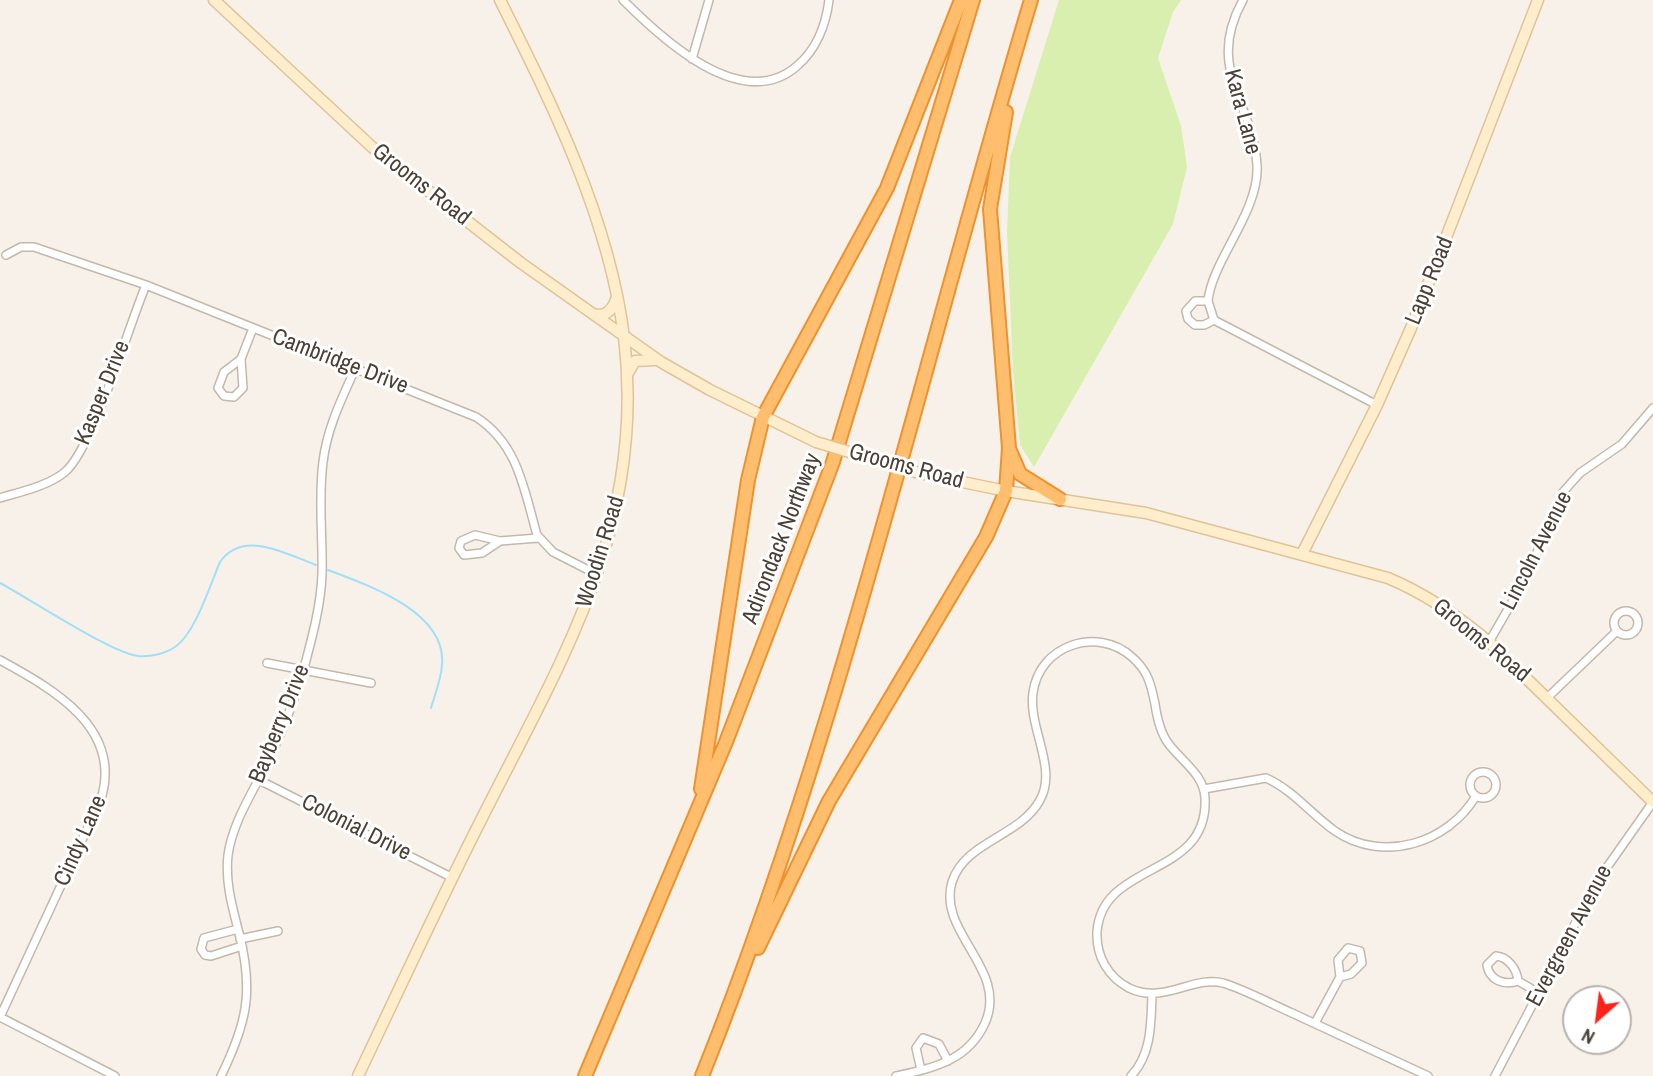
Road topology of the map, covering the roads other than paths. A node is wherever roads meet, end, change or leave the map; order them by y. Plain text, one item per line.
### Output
1 (214, 0) edge
2 (500, 0) edge
3 (623, 0) edge
4 (709, 0) edge
5 (830, 0) edge
6 (961, 0) edge
7 (973, 0) edge
8 (1031, 0) edge
9 (1242, 0) edge
10 (1538, 0) edge
11 (1017, 49) junction
12 (692, 59) junction
13 (6, 256) dead end
14 (146, 285) junction
15 (617, 297) junction
16 (1208, 301) junction
17 (589, 313) junction
18 (1214, 320) junction
19 (253, 328) junction
20 (624, 337) junction
21 (241, 359) junction
22 (661, 362) junction
23 (356, 367) junction
24 (627, 376) junction
25 (1377, 405) junction
26 (1653, 408) edge
27 (763, 417) junction
28 (1009, 448) junction
29 (1006, 491) junction
30 (0, 498) edge
31 (1060, 499) junction
32 (538, 538) junction
33 (500, 541) junction
34 (1302, 554) junction
35 (598, 575) junction
36 (1617, 631) dead end
37 (1489, 642) junction
38 (0, 660) edge
39 (267, 663) dead end
40 (304, 668) junction
41 (371, 683) dead end
42 (1547, 698) junction
43 (259, 780) junction
44 (1205, 789) junction
45 (1476, 796) dead end
46 (1653, 802) edge
47 (696, 814) junction
48 (453, 877) junction
49 (238, 929) junction
50 (278, 931) dead end
51 (241, 942) junction
52 (1340, 976) dead end
53 (1518, 981) junction
54 (1539, 993) junction
55 (1152, 994) junction
56 (735, 995) junction
57 (0, 1017) edge
58 (1315, 1023) junction
59 (948, 1061) junction
60 (921, 1070) junction
61 (115, 1076) edge
62 (221, 1076) edge
63 (358, 1076) edge
64 (585, 1076) edge
65 (702, 1076) edge
66 (896, 1076) edge
67 (1131, 1076) edge
68 (1428, 1076) edge
69 (1495, 1076) edge

1 - 17 street, Grooms Road
2 - 15 street, Woodin Road
3 - 12 street
4 - 12 street
5 - 12 street
6 - 27 highway
7 - 47 highway, Adirondack Northway
8 - 11 highway
9 - 16 street, Kara Lane
10 - 25 street, Lapp Road
11 - 28 highway
11 - 56 highway
13 - 14 street, Cambridge Drive
14 - 19 street, Cambridge Drive
14 - 30 street, Kasper Drive
15 - 17 street
15 - 20 street, Woodin Road
16 - 18 street
16 - 18 street, Kara Lane
17 - 20 street, Grooms Road
18 - 25 street
19 - 21 street
19 - 23 street, Cambridge Drive
20 - 22 street, Grooms Road
20 - 24 street, Woodin Road
21 - 21 street
22 - 24 street
22 - 27 street, Grooms Road
23 - 32 street, Cambridge Drive
23 - 40 street, Bayberry Drive
24 - 35 street, Woodin Road
25 - 34 street, Lapp Road
26 - 37 street, Lincoln Avenue
27 - 29 street, Grooms Road, bridge
27 - 47 highway
28 - 29 highway
28 - 31 highway
29 - 31 street, Grooms Road
29 - 56 highway
31 - 34 street, Grooms Road
32 - 33 street
32 - 35 street
33 - 33 street
34 - 37 street, Grooms Road
35 - 48 street, Woodin Road
36 - 42 street
37 - 42 street, Grooms Road
38 - 57 street, Cindy Lane
39 - 40 street
40 - 41 street
40 - 43 street, Bayberry Drive
42 - 46 street, Grooms Road
43 - 48 street, Colonial Drive
43 - 49 street, Bayberry Drive
44 - 45 street
44 - 55 street
44 - 59 street
46 - 54 street, Evergreen Avenue
47 - 64 highway, Adirondack Northway
48 - 63 street, Woodin Road
49 - 51 street, Bayberry Drive
49 - 51 street
50 - 51 street
51 - 62 street, Bayberry Drive
52 - 58 street
53 - 53 street
53 - 54 street
54 - 69 street, Evergreen Avenue
55 - 58 street
55 - 67 street
56 - 65 highway
57 - 61 street
58 - 68 street
59 - 60 street
59 - 60 street
60 - 66 street

